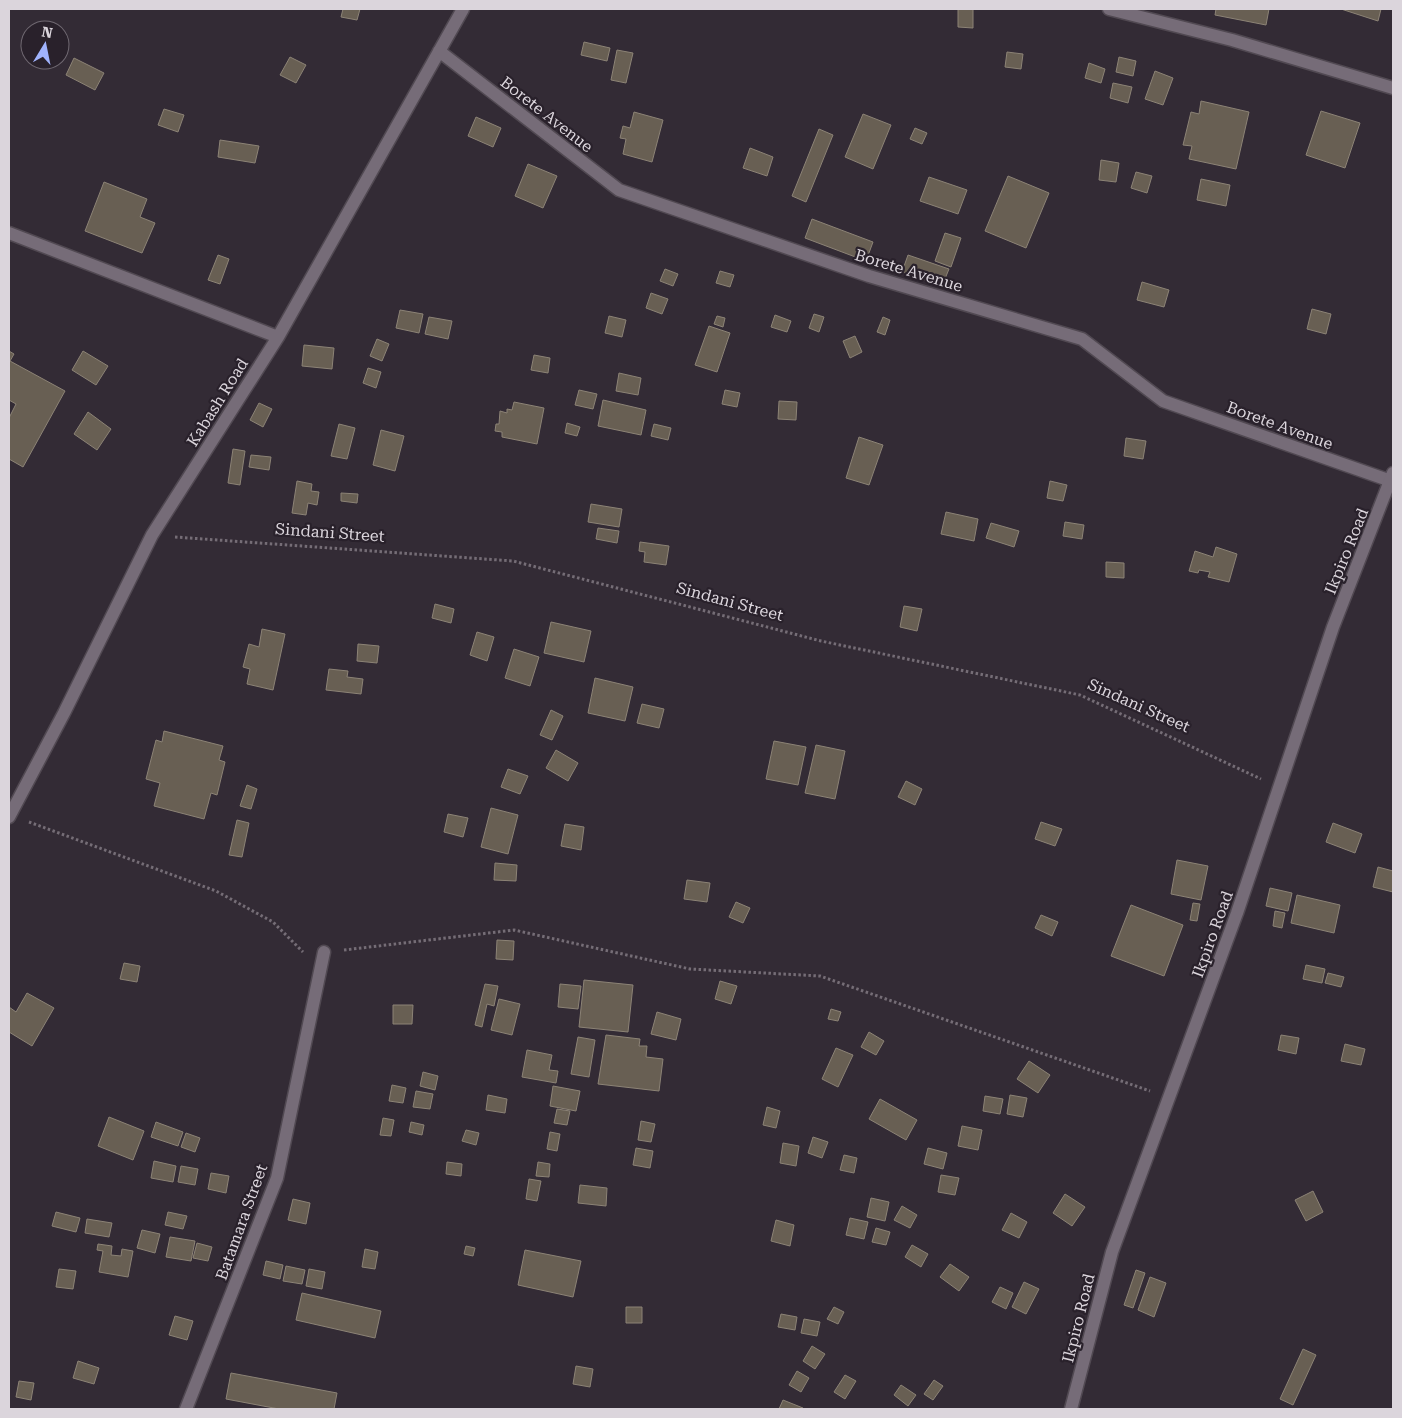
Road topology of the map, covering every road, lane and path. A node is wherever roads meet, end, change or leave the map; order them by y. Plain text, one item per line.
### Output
1 (463, 9) edge
2 (1109, 9) edge
3 (439, 50) junction
4 (1393, 88) edge
5 (9, 233) edge
6 (278, 336) junction
7 (1392, 477) edge
8 (152, 535) junction
9 (1279, 788) junction
10 (9, 816) edge
11 (324, 952) junction
12 (1169, 1098) junction
13 (186, 1409) edge
14 (1071, 1409) edge

1 - 3 street, Kabash Road
2 - 4 street
3 - 6 street, Kabash Road
3 - 7 street, Borete Avenue
5 - 6 street
6 - 8 street, Kabash Road
7 - 9 street, Ikpiro Road
8 - 9 path, Sindani Street
8 - 10 street, Kabash Road
9 - 12 street, Ikpiro Road
10 - 11 path
11 - 12 path
11 - 13 street, Batamara Street
12 - 14 street, Ikpiro Road

